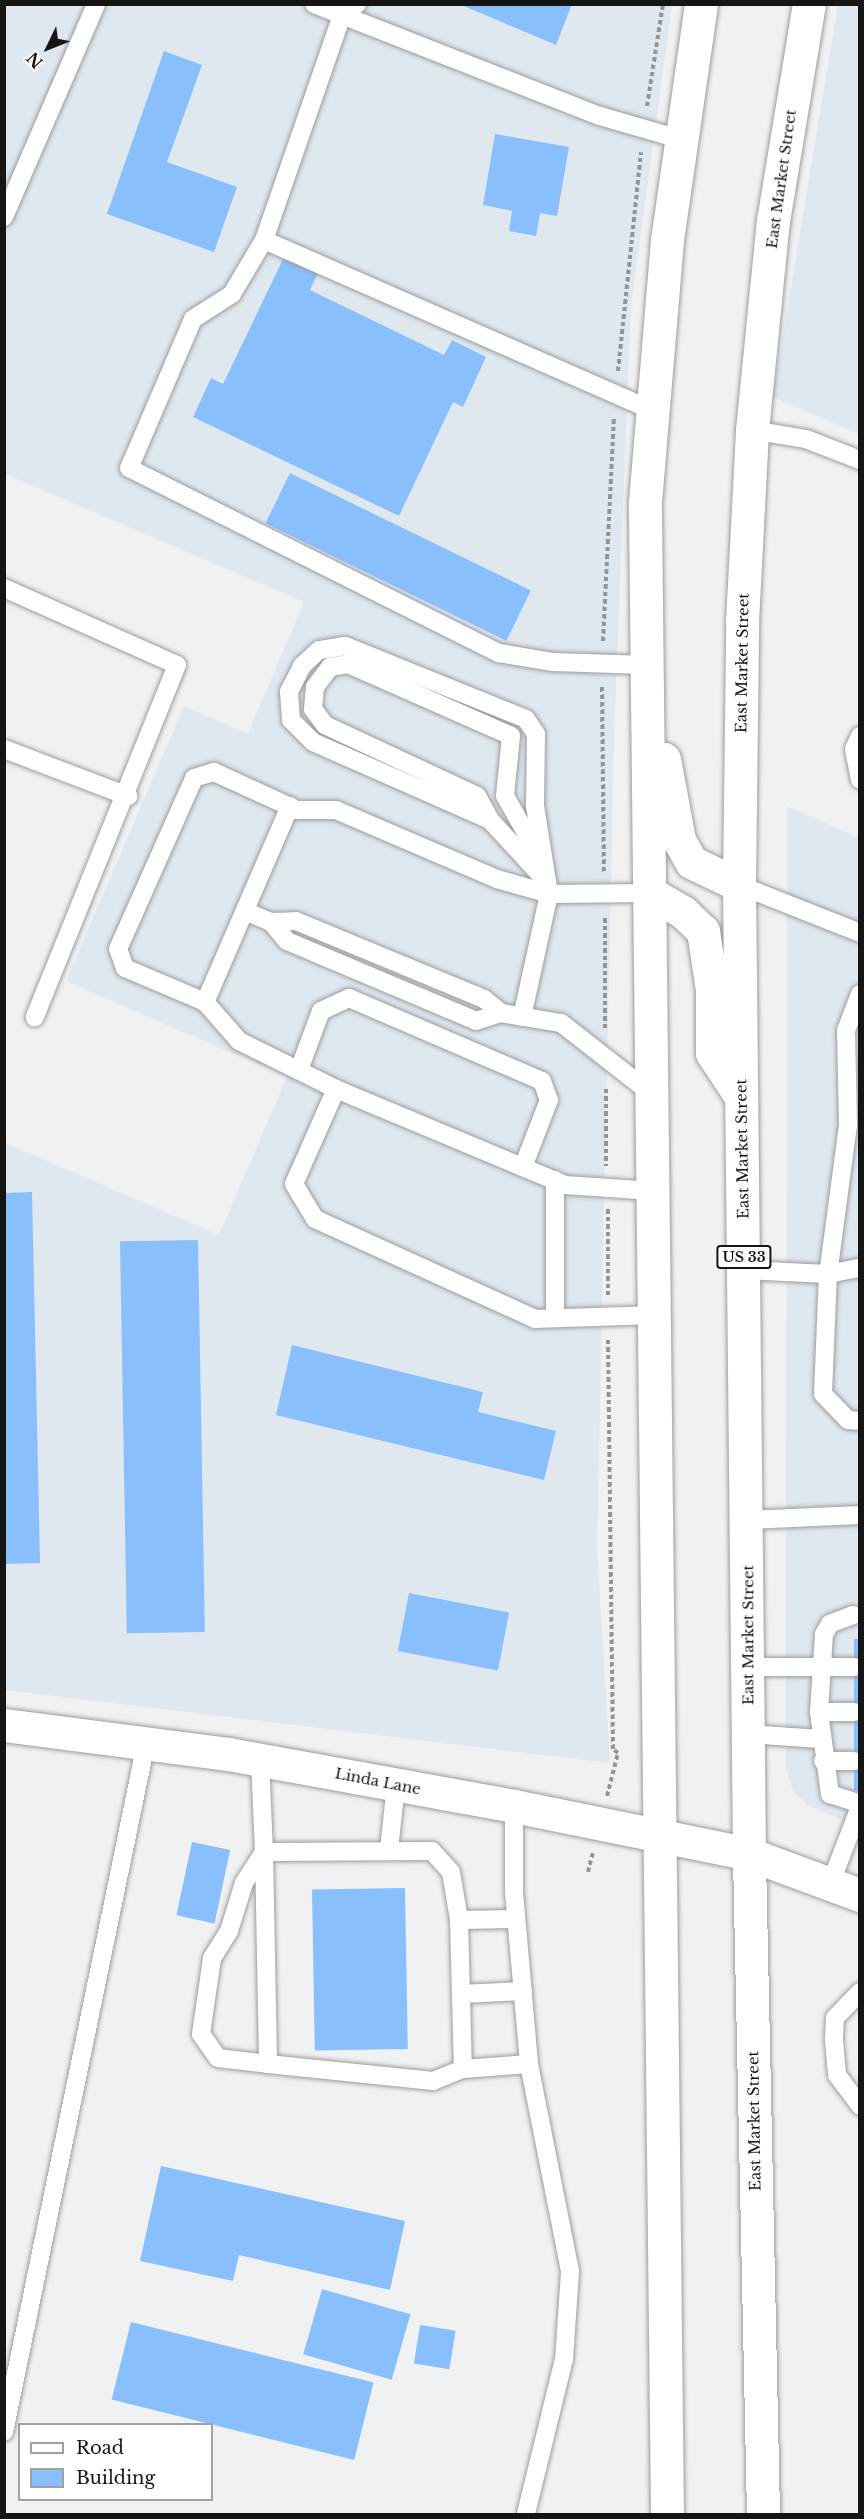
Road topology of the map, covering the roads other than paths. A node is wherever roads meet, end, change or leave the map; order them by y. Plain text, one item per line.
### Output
1 (96, 4) edge
2 (314, 4) edge
3 (357, 4) edge
4 (701, 4) edge
5 (809, 4) edge
6 (342, 15) junction
7 (679, 139) junction
8 (4, 217) edge
9 (264, 240) junction
10 (651, 411) junction
11 (752, 430) junction
12 (860, 460) edge
13 (4, 588) edge
14 (647, 665) junction
15 (860, 736) edge
16 (4, 749) edge
17 (860, 778) edge
18 (128, 796) junction
19 (290, 806) junction
20 (490, 820) junction
21 (547, 881) junction
22 (739, 885) junction
23 (650, 893) junction
24 (245, 911) junction
25 (860, 933) edge
26 (860, 994) edge
27 (205, 1002) junction
28 (35, 1017) dead end
29 (522, 1017) junction
30 (299, 1070) junction
31 (854, 1074) edge
32 (336, 1089) junction
33 (652, 1094) junction
34 (741, 1097) junction
35 (854, 1127) edge
36 (522, 1167) junction
37 (555, 1180) junction
38 (653, 1191) junction
39 (860, 1268) edge
40 (744, 1270) junction
41 (828, 1274) junction
42 (654, 1315) junction
43 (555, 1318) junction
44 (860, 1421) edge
45 (860, 1515) edge
46 (748, 1520) junction
47 (853, 1615) dead end
48 (748, 1667) junction
49 (819, 1667) junction
50 (854, 1667) dead end
51 (819, 1712) junction
52 (854, 1712) dead end
53 (4, 1725) edge
54 (748, 1734) junction
55 (820, 1739) junction
56 (146, 1743) junction
57 (260, 1760) junction
58 (823, 1761) junction
59 (854, 1761) dead end
60 (396, 1784) junction
61 (860, 1805) edge
62 (514, 1806) junction
63 (660, 1836) junction
64 (389, 1850) junction
65 (264, 1852) junction
66 (749, 1854) junction
67 (845, 1888) edge
68 (516, 1919) junction
69 (459, 1920) junction
70 (523, 1991) junction
71 (860, 1992) edge
72 (461, 1994) junction
73 (268, 2064) junction
74 (529, 2064) junction
75 (463, 2068) junction
76 (860, 2106) edge
77 (4, 2432) edge
78 (526, 2514) edge
79 (667, 2514) edge
80 (762, 2514) edge

1 - 8 lane
2 - 6 lane
3 - 6 lane
4 - 7 main road
5 - 11 main road, East Market Street / US 33
6 - 7 lane
6 - 9 lane
7 - 10 main road
9 - 10 lane
9 - 14 lane
10 - 14 main road
11 - 12 lane
11 - 22 main road, East Market Street / US 33
13 - 18 lane
14 - 22 main road
14 - 23 main road
15 - 17 lane
16 - 18 lane
18 - 28 lane
19 - 21 lane
19 - 24 lane
19 - 27 lane
20 - 21 lane
20 - 21 lane
20 - 21 lane
21 - 23 lane
21 - 29 lane
22 - 25 lane
22 - 34 main road, East Market Street / US 33
23 - 33 main road
23 - 34 main road
24 - 27 lane
24 - 29 lane
26 - 31 lane
27 - 30 lane
29 - 33 lane
30 - 32 lane
30 - 36 lane
31 - 35 lane
32 - 36 lane
32 - 43 lane
33 - 38 main road
34 - 40 main road, East Market Street / US 33
35 - 41 lane
36 - 37 lane
37 - 38 lane
37 - 43 lane
38 - 42 main road
39 - 41 lane
40 - 41 lane
40 - 46 main road, East Market Street / US 33
41 - 44 lane
42 - 43 lane
42 - 63 main road
45 - 46 lane
46 - 48 main road, East Market Street / US 33
47 - 49 lane
48 - 49 lane
48 - 54 main road, East Market Street / US 33
49 - 50 lane
49 - 51 lane
51 - 52 lane
51 - 55 lane
53 - 56 main road, Linda Lane
54 - 55 lane
54 - 66 main road, East Market Street / US 33
55 - 58 lane
56 - 57 main road, Linda Lane
56 - 77 lane
57 - 60 main road, Linda Lane
57 - 65 lane
58 - 59 lane
58 - 61 lane
60 - 62 main road, Linda Lane
60 - 64 lane
61 - 67 lane
62 - 63 main road, Linda Lane
62 - 68 lane
63 - 66 main road, Linda Lane
63 - 79 main road
64 - 65 lane
64 - 69 lane
65 - 73 lane
65 - 73 lane
66 - 67 main road, Linda Lane
66 - 80 main road, East Market Street / US 33
68 - 69 lane
68 - 70 lane
69 - 72 lane
70 - 72 lane
70 - 74 lane
71 - 76 lane
72 - 75 lane
73 - 75 lane
74 - 75 lane
74 - 78 lane

